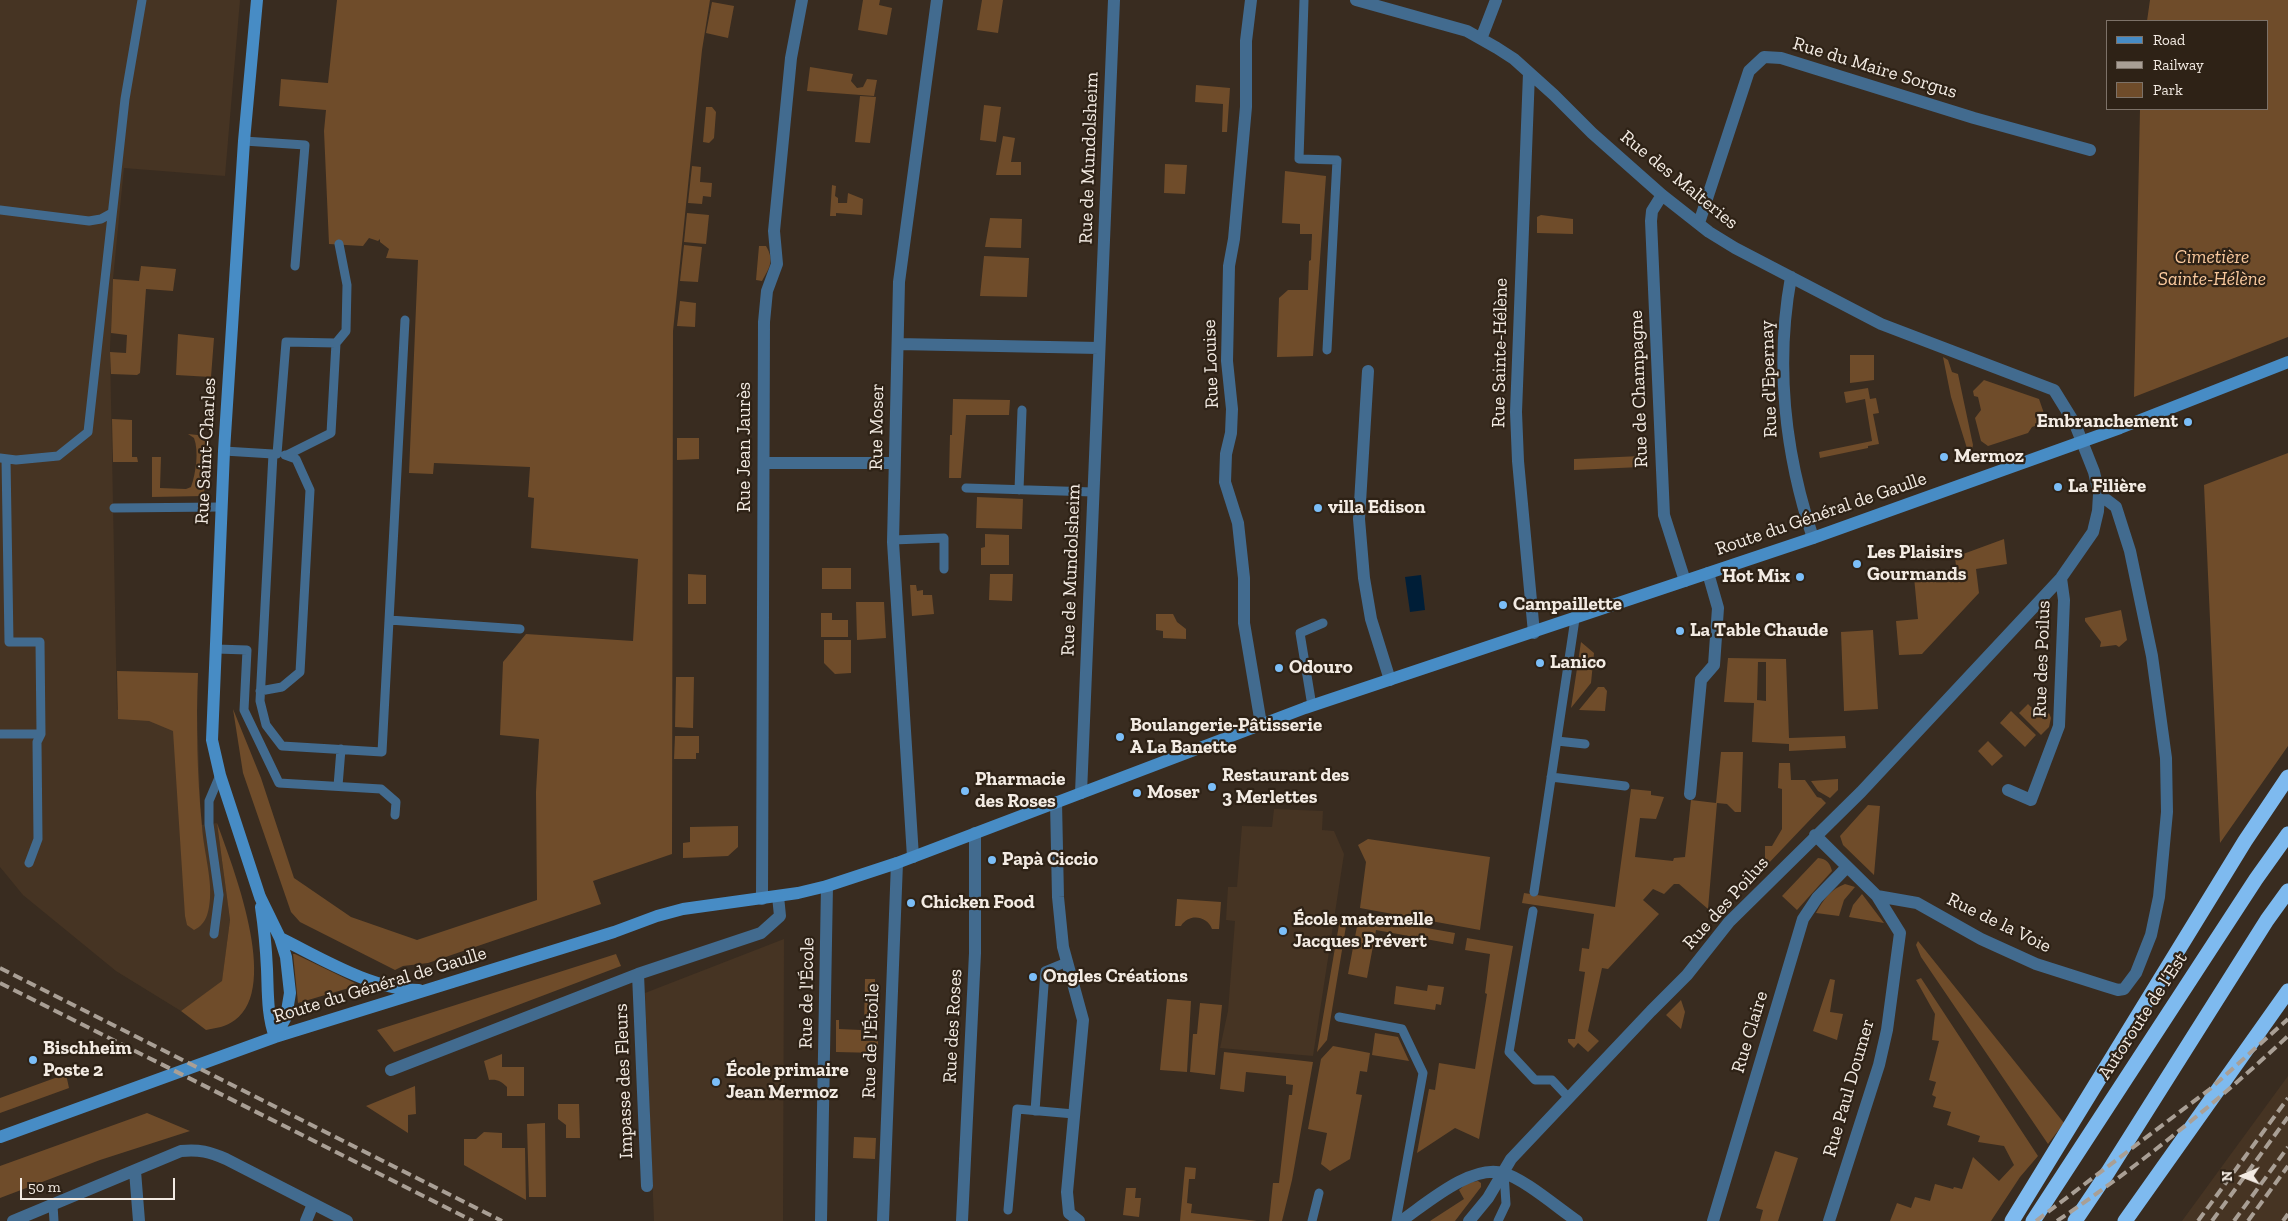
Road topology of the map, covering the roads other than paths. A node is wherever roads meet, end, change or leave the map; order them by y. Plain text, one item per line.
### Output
1 (142, 0) edge
2 (257, 0) edge
3 (802, 0) edge
4 (937, 0) edge
5 (1114, 0) edge
6 (1251, 0) edge
7 (1304, 0) edge
8 (1356, 0) edge
9 (1496, 0) edge
10 (1382, 3) edge
11 (1481, 39) junction
12 (1529, 73) junction
13 (244, 141) junction
14 (2090, 150) dead end
15 (1662, 195) junction
16 (0, 210) edge
17 (112, 213) junction
18 (1699, 223) junction
19 (339, 244) dead end
20 (296, 266) dead end
21 (1791, 277) junction
22 (405, 320) dead end
23 (336, 343) junction
24 (898, 344) junction
25 (1099, 348) junction
26 (1327, 350) dead end
27 (2288, 362) edge
28 (1368, 371) dead end
29 (1022, 410) dead end
30 (2083, 441) junction
31 (224, 451) junction
32 (279, 454) junction
33 (3, 458) edge
34 (764, 463) junction
35 (894, 463) junction
36 (966, 488) dead end
37 (1019, 490) junction
38 (1093, 492) junction
39 (2099, 494) junction
40 (221, 507) junction
41 (114, 508) dead end
42 (1813, 538) junction
43 (893, 540) junction
44 (944, 569) dead end
45 (1708, 573) junction
46 (2061, 578) junction
47 (1685, 581) junction
48 (1575, 619) junction
49 (389, 620) junction
50 (1322, 623) dead end
51 (520, 629) dead end
52 (1534, 633) junction
53 (216, 649) junction
54 (1390, 680) junction
55 (260, 691) junction
56 (1312, 706) junction
57 (1261, 724) junction
58 (0, 734) edge
59 (41, 734) junction
60 (1557, 741) junction
61 (1585, 744) dead end
62 (341, 750) junction
63 (220, 775) junction
64 (1551, 777) junction
65 (2288, 777) edge
66 (338, 786) junction
67 (1625, 786) dead end
68 (2008, 790) dead end
69 (1081, 793) junction
70 (1690, 794) dead end
71 (1056, 802) junction
72 (395, 815) dead end
73 (974, 833) junction
74 (2288, 834) edge
75 (1815, 835) junction
76 (913, 857) junction
77 (29, 863) dead end
78 (897, 864) junction
79 (1847, 866) junction
80 (827, 886) junction
81 (2288, 891) edge
82 (1534, 892) dead end
83 (778, 896) junction
84 (1877, 896) junction
85 (260, 897) junction
86 (762, 899) junction
87 (1533, 911) dead end
88 (214, 934) dead end
89 (280, 938) junction
90 (1067, 962) junction
91 (638, 974) junction
92 (429, 990) junction
93 (2288, 991) edge
94 (1339, 1017) dead end
95 (276, 1037) junction
96 (391, 1070) dead end
97 (1569, 1098) junction
98 (1035, 1111) junction
99 (1074, 1114) junction
100 (0, 1137) edge
101 (135, 1171) junction
102 (1504, 1173) junction
103 (647, 1186) dead end
104 (1319, 1193) dead end
105 (313, 1204) junction
106 (53, 1205) junction
107 (1008, 1210) dead end
108 (1075, 1220) edge
109 (13, 1221) edge
110 (54, 1221) edge
111 (139, 1221) edge
112 (306, 1221) edge
113 (347, 1221) edge
114 (821, 1221) edge
115 (883, 1221) edge
116 (962, 1221) edge
117 (1312, 1221) edge
118 (1396, 1221) edge
119 (1401, 1221) edge
120 (1469, 1221) edge
121 (1498, 1221) edge
122 (1576, 1221) edge
123 (1713, 1221) edge
124 (1828, 1221) edge
125 (2012, 1221) edge
126 (2033, 1221) edge
127 (2074, 1221) edge
128 (2125, 1221) edge

1 - 17 lane
2 - 13 main road, Rue Saint-Charles
3 - 34 street, Rue Jean Jaurès
4 - 24 street, Rue Moser
5 - 25 street, Rue de Mundolsheim
6 - 57 street, Rue Louise
7 - 26 lane
8 - 10 street, Rue des Malteries
9 - 11 street
10 - 11 street, Rue des Malteries
11 - 12 street, Rue des Malteries
12 - 15 street, Rue des Malteries
12 - 52 street, Rue Sainte-Hélène
13 - 20 lane
13 - 31 main road, Rue Saint-Charles
14 - 18 street, Rue du Maire Sorgus
15 - 18 street, Rue des Malteries
15 - 47 street, Rue de Champagne
16 - 17 lane
17 - 33 lane
18 - 21 street, Rue des Malteries
19 - 23 lane
21 - 30 street, Rue des Malteries
21 - 42 street, Rue d'Epernay
22 - 49 lane
23 - 32 lane
23 - 32 lane
24 - 25 street
24 - 35 street, Rue Moser
25 - 38 street, Rue de Mundolsheim
27 - 30 main road, Route du Général de Gaulle
28 - 54 street
29 - 37 lane
30 - 39 street, Rue des Poilus
30 - 42 main road, Route du Général de Gaulle
31 - 32 lane
31 - 40 main road, Rue Saint-Charles
32 - 55 lane
32 - 55 lane
33 - 59 lane
34 - 35 street
34 - 86 street, Rue Jean Jaurès
35 - 43 street, Rue Moser
36 - 37 lane
37 - 38 lane
38 - 69 street, Rue de Mundolsheim
39 - 46 street, Rue des Poilus
39 - 84 street, Rue de la Voie
40 - 41 lane
40 - 53 main road, Rue Saint-Charles
42 - 45 main road, Route du Général de Gaulle
43 - 44 lane
43 - 76 street, Rue Moser
45 - 47 main road, Route du Général de Gaulle
45 - 70 street
46 - 68 street, Rue des Poilus
46 - 75 street, Rue des Poilus
47 - 48 main road, Route du Général de Gaulle
48 - 52 main road, Route du Général de Gaulle
48 - 60 lane
49 - 51 lane
49 - 62 lane
50 - 56 lane
52 - 54 main road, Route du Général de Gaulle
53 - 63 main road, Rue Saint-Charles
53 - 66 lane
54 - 56 main road, Route du Général de Gaulle
55 - 62 lane
56 - 57 main road, Route du Général de Gaulle
57 - 69 main road, Route du Général de Gaulle
58 - 59 lane
59 - 77 lane
60 - 61 lane
60 - 64 lane
62 - 66 lane
63 - 85 main road, Rue Saint-Charles
63 - 88 lane
64 - 67 lane
64 - 82 lane
65 - 125 highway
66 - 72 lane
69 - 71 main road, Route du Général de Gaulle
71 - 73 main road, Route du Général de Gaulle
71 - 90 street
73 - 76 main road, Route du Général de Gaulle
73 - 116 street, Rue des Roses
74 - 126 highway, Autoroute de l’Est
75 - 79 street
75 - 97 street, Rue des Poilus
76 - 78 main road, Route du Général de Gaulle
78 - 80 main road, Route du Général de Gaulle
78 - 115 street, Rue de l'Étoile
79 - 84 street
79 - 123 street, Rue Claire
80 - 83 main road, Route du Général de Gaulle
80 - 114 street, Rue de l'École
81 - 127 highway
83 - 86 main road, Route du Général de Gaulle
83 - 91 street
84 - 124 street, Rue Paul Doumer
85 - 89 main road, Rue Saint-Charles
85 - 95 main road, Rue Saint-Charles
86 - 92 main road, Route du Général de Gaulle
87 - 97 lane
89 - 92 main road
89 - 95 main road, Rue Saint-Charles
90 - 98 lane
90 - 99 street
91 - 96 street
91 - 103 street, Impasse des Fleurs
92 - 95 main road, Route du Général de Gaulle
93 - 128 highway
94 - 118 lane
95 - 100 main road, Route du Général de Gaulle
97 - 102 street, Rue des Poilus
98 - 99 lane
98 - 107 lane
99 - 108 street
101 - 105 street
101 - 106 street
101 - 111 street
102 - 119 street
102 - 120 street, Rue des Poilus
102 - 121 lane
102 - 122 street
104 - 117 lane
105 - 112 street
105 - 113 street
106 - 109 street
106 - 110 lane

